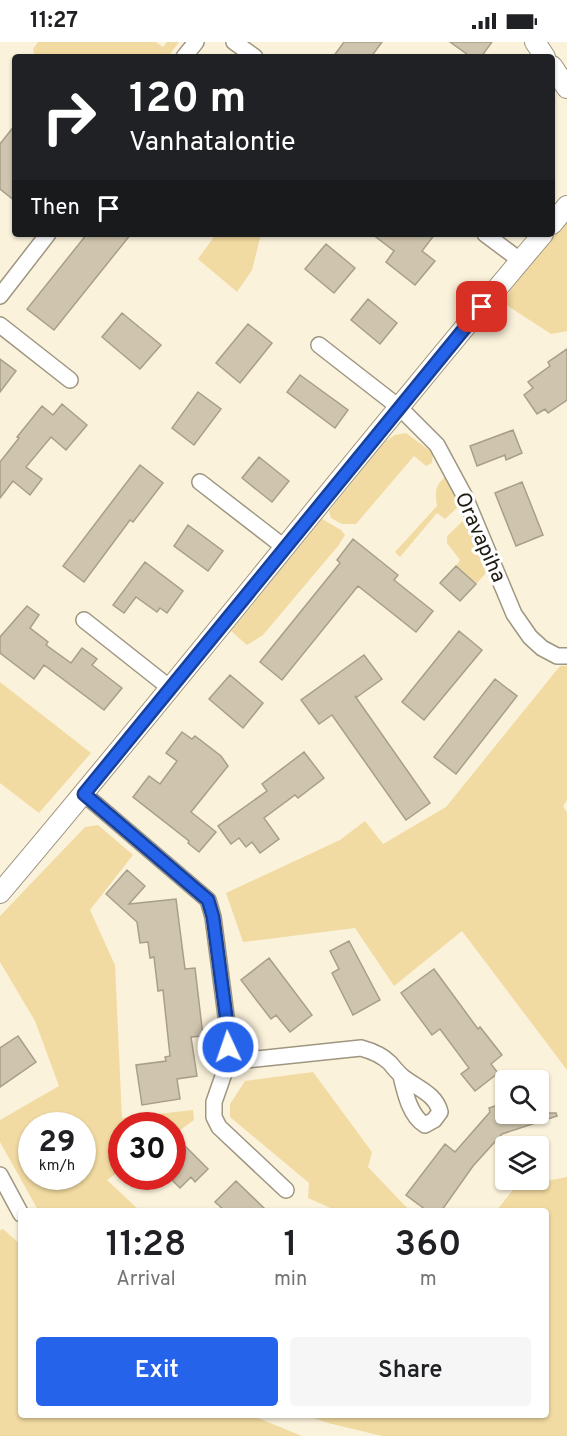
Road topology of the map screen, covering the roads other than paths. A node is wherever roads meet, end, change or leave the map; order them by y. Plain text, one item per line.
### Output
1 (196, 42) edge
2 (234, 42) edge
3 (186, 54) edge
4 (251, 54) edge
5 (555, 70) edge
6 (567, 88) edge
7 (567, 206) edge
8 (555, 220) edge
9 (46, 237) edge
10 (489, 237) edge
11 (540, 237) edge
12 (520, 261) junction
13 (0, 296) edge
14 (0, 325) edge
15 (319, 345) dead end
16 (70, 380) dead end
17 (400, 408) junction
18 (200, 482) dead end
19 (284, 547) junction
20 (84, 620) dead end
21 (567, 656) edge
22 (170, 688) junction
23 (84, 794) junction
24 (0, 893) edge
25 (228, 1062) junction
26 (401, 1076) dead end
27 (0, 1175) edge
28 (286, 1190) dead end
29 (18, 1208) edge

1 - 3 street
2 - 4 street
5 - 6 street
7 - 8 street
9 - 13 street
10 - 12 street
11 - 12 street
12 - 17 street
14 - 16 street
15 - 17 street, Oravapiha
17 - 19 street
17 - 21 street, Oravapiha
18 - 19 street
19 - 22 street
20 - 22 street
22 - 23 street
23 - 24 street
23 - 25 street
25 - 26 street
25 - 28 street
27 - 29 street

